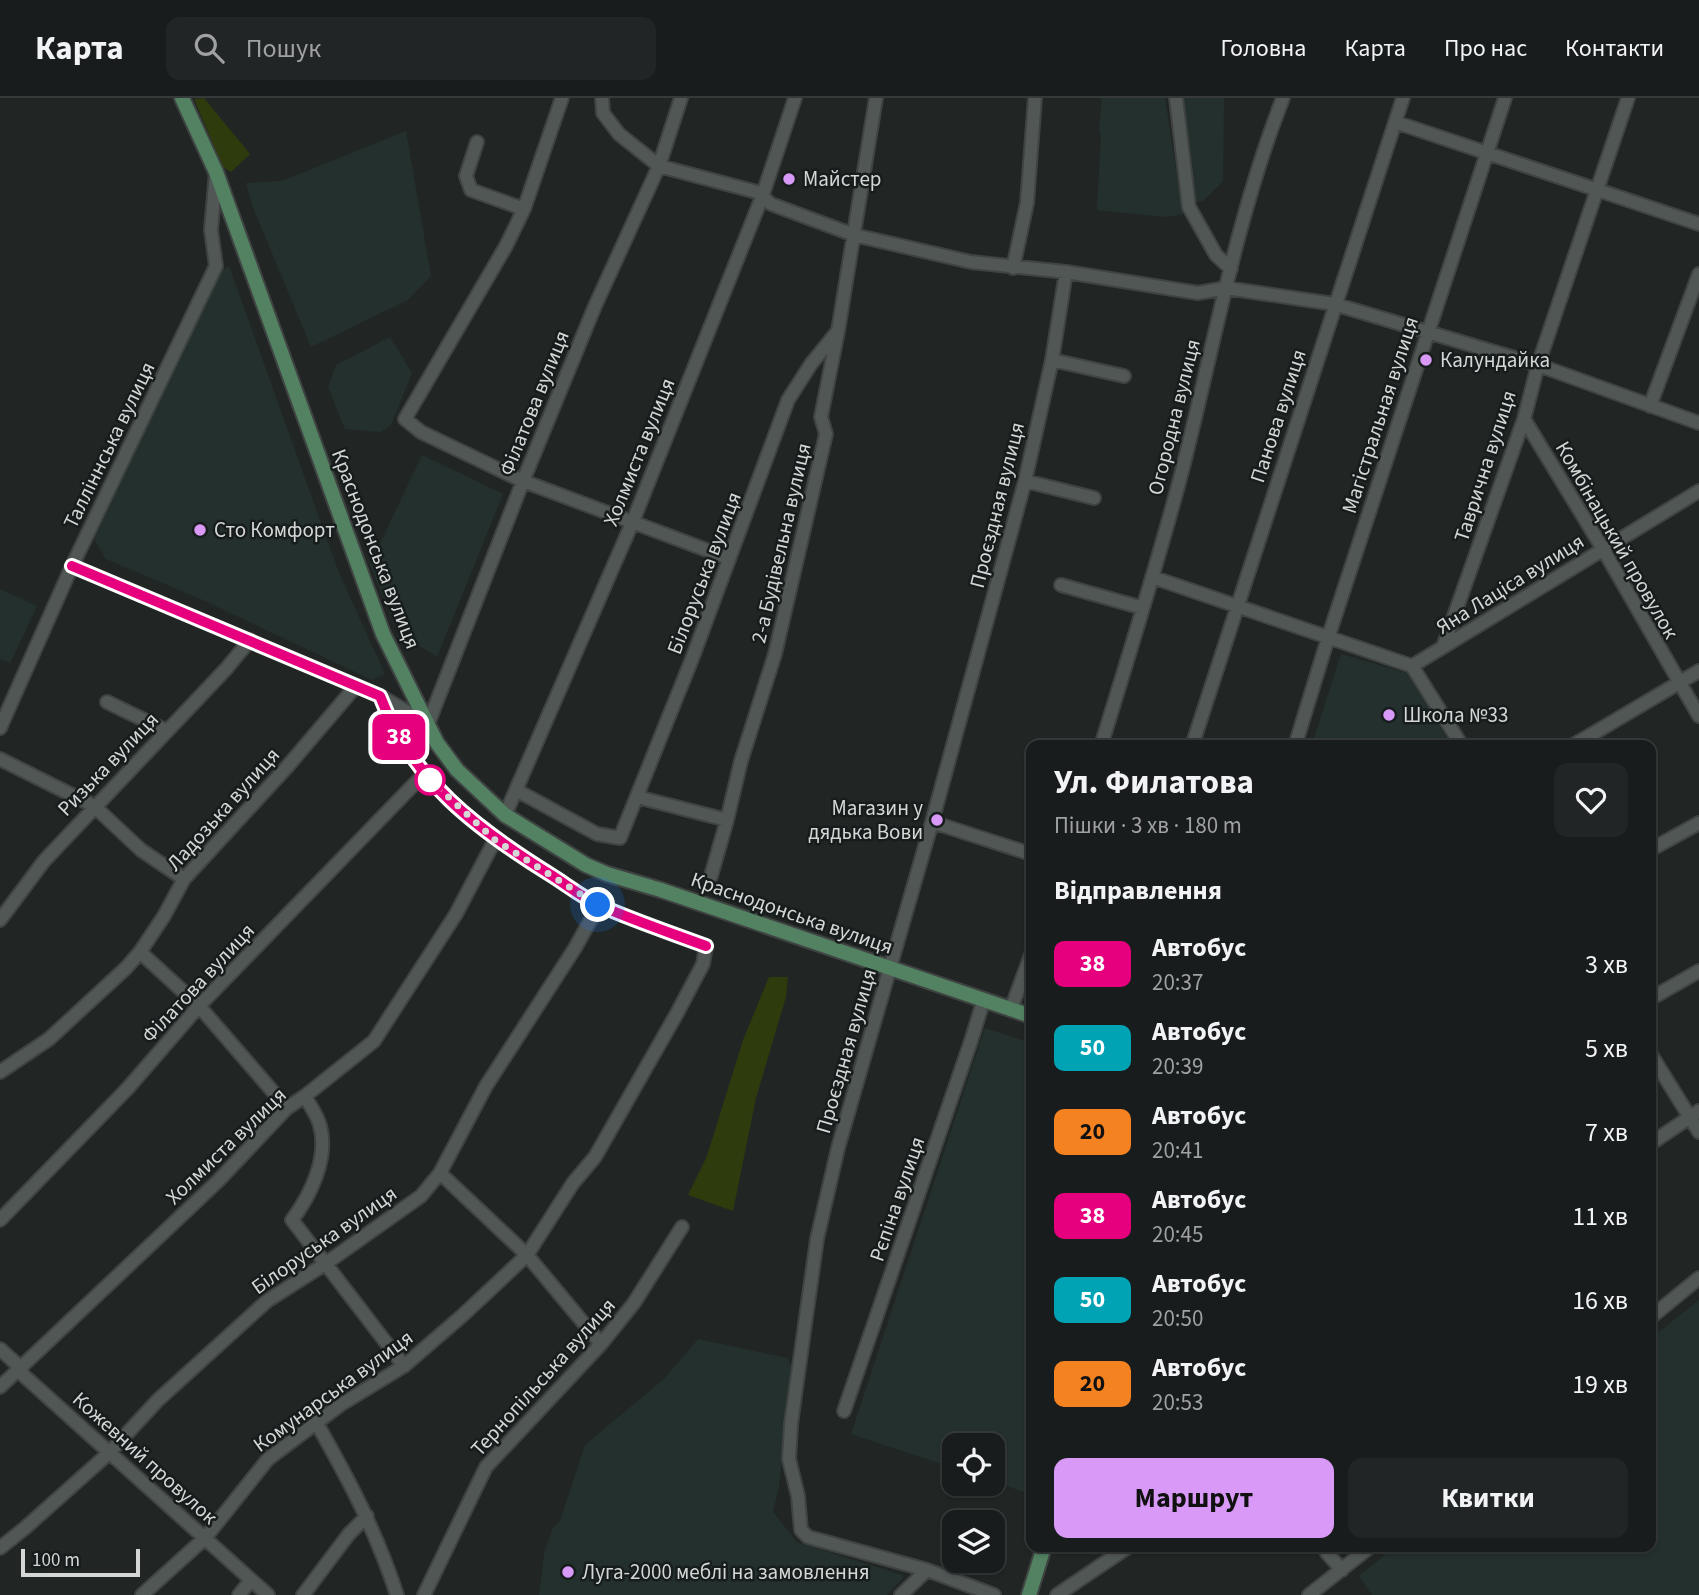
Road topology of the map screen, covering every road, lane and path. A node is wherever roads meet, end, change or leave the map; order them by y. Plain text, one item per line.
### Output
1 (182, 98) edge
2 (562, 98) edge
3 (602, 98) edge
4 (681, 98) edge
5 (796, 98) edge
6 (876, 98) edge
7 (1035, 98) edge
8 (1176, 98) edge
9 (1283, 98) edge
10 (1403, 98) edge
11 (1505, 98) edge
12 (1628, 98) edge
13 (1395, 122) junction
14 (477, 142) dead end
15 (1487, 152) junction
16 (659, 166) junction
17 (216, 172) junction
18 (1598, 191) junction
19 (762, 197) junction
20 (524, 209) junction
21 (1699, 224) edge
22 (854, 235) junction
23 (1013, 268) junction
24 (1231, 269) junction
25 (1066, 272) junction
26 (1699, 274) edge
27 (1226, 288) junction
28 (1334, 304) junction
29 (838, 331) junction
30 (1428, 331) junction
31 (1052, 360) junction
32 (1538, 365) junction
33 (1124, 376) dead end
34 (1650, 407) junction
35 (1524, 419) junction
36 (1699, 423) edge
37 (523, 481) junction
38 (1025, 481) junction
39 (1699, 491) edge
40 (1094, 498) dead end
41 (633, 521) junction
42 (1603, 549) junction
43 (729, 558) junction
44 (72, 566) junction
45 (1152, 577) junction
46 (1061, 585) dead end
47 (1237, 607) junction
48 (1143, 608) junction
49 (1328, 638) junction
50 (250, 640) junction
51 (1443, 647) junction
52 (1412, 666) junction
53 (1699, 671) edge
54 (1679, 684) junction
55 (356, 686) junction
56 (380, 696) junction
57 (107, 702) dead end
58 (1699, 716) edge
59 (428, 724) junction
60 (0, 728) edge
61 (167, 731) junction
62 (1103, 740) edge
63 (1194, 740) edge
64 (1297, 740) edge
65 (1458, 740) edge
66 (1582, 740) edge
67 (0, 759) edge
68 (424, 774) junction
69 (516, 790) junction
70 (637, 797) junction
71 (94, 806) junction
72 (505, 815) junction
73 (727, 820) junction
74 (932, 822) junction
75 (1699, 823) edge
76 (495, 840) junction
77 (1656, 847) edge
78 (1026, 852) edge
79 (711, 876) dead end
80 (184, 879) junction
81 (598, 905) junction
82 (0, 920) edge
83 (140, 952) junction
84 (1026, 968) edge
85 (889, 969) junction
86 (1699, 971) edge
87 (1656, 996) edge
88 (984, 999) junction
89 (198, 1006) junction
90 (1011, 1009) junction
91 (1026, 1014) edge
92 (1656, 1061) edge
93 (0, 1072) edge
94 (306, 1096) junction
95 (287, 1108) junction
96 (1694, 1114) edge
97 (1699, 1132) edge
98 (1656, 1140) edge
99 (440, 1173) junction
100 (0, 1220) edge
101 (682, 1227) dead end
102 (527, 1255) junction
103 (325, 1264) junction
104 (1699, 1278) edge
105 (1656, 1313) edge
106 (601, 1343) junction
107 (0, 1349) edge
108 (404, 1366) junction
109 (22, 1368) junction
110 (0, 1387) edge
111 (844, 1411) dead end
112 (316, 1422) junction
113 (109, 1453) junction
114 (367, 1516) junction
115 (205, 1538) junction
116 (0, 1548) edge
117 (1042, 1552) edge
118 (1121, 1552) edge
119 (1328, 1552) edge
120 (1364, 1552) edge
121 (927, 1570) junction
122 (1342, 1570) junction
123 (251, 1580) junction
124 (142, 1595) edge
125 (239, 1595) edge
126 (268, 1595) edge
127 (303, 1595) edge
128 (397, 1595) edge
129 (424, 1595) edge
130 (901, 1595) edge
131 (994, 1595) edge
132 (1028, 1595) edge
133 (1057, 1595) edge
134 (1309, 1595) edge

1 - 17 main road, Краснодонська вулиця
2 - 20 street
3 - 16 street
4 - 16 street, Філатова вулиця
5 - 19 street, Холмиста вулиця
6 - 22 street, 2-а Будівельна вулиця
7 - 23 street
8 - 24 street
9 - 24 street, Огородна вулиця
10 - 13 street, Панова вулиця
11 - 15 street, Магістральная вулиця
12 - 18 street, Таврична вулиця
13 - 15 street
13 - 28 street, Панова вулиця
14 - 20 street
15 - 18 street
15 - 30 street, Магістральная вулиця
16 - 19 street
16 - 37 street, Філатова вулиця
17 - 44 street, Талліннська вулиця
17 - 59 main road, Краснодонська вулиця
18 - 21 street
18 - 32 street, Таврична вулиця
19 - 22 street
19 - 41 street, Холмиста вулиця
20 - 37 street
22 - 23 street
22 - 29 street, 2-а Будівельна вулиця
23 - 25 street
24 - 27 street, Огородна вулиця
25 - 27 street
25 - 31 street, Проєздная вулиця
26 - 34 street
27 - 28 street
27 - 45 street, Огородна вулиця
28 - 30 street
28 - 47 street, Панова вулиця
29 - 43 street, Білоруська вулиця
29 - 73 street, 2-а Будівельна вулиця
30 - 32 street
30 - 49 street, Магістральная вулиця
31 - 33 street
31 - 38 street, Проєздная вулиця
32 - 34 street
32 - 35 street, Таврична вулиця
34 - 36 street
35 - 42 street, Комбінацький провулок
35 - 51 street, Таврична вулиця
37 - 41 street
37 - 59 street, Філатова вулиця
38 - 40 street
38 - 74 street, Проєздная вулиця
39 - 42 street, Яна Лаціса вулиця
41 - 43 street
41 - 69 street, Холмиста вулиця
42 - 51 street, Яна Лаціса вулиця
42 - 54 street, Комбінацький провулок
43 - 70 street, Білоруська вулиця
44 - 50 street
44 - 60 street, Талліннська вулиця
45 - 47 street
45 - 48 street, Огородна вулиця
46 - 48 street
47 - 49 street
47 - 63 street, Панова вулиця
48 - 62 street, Огородна вулиця
49 - 52 street
49 - 64 street, Магістральная вулиця
50 - 55 street
50 - 61 street, Ризька вулиця
51 - 52 street, Яна Лаціса вулиця
52 - 65 street
53 - 54 street
54 - 58 street, Комбінацький провулок
54 - 66 street
55 - 56 street
55 - 80 street, Ладозька вулиця
56 - 59 street
56 - 68 street
57 - 61 street
59 - 72 main road, Краснодонська вулиця
61 - 71 street, Ризька вулиця
67 - 71 street
68 - 76 street
68 - 89 street, Філатова вулиця
69 - 70 street, Білоруська вулиця
69 - 72 street, Холмиста вулиця
70 - 73 street
71 - 80 street
71 - 82 street, Ризька вулиця
72 - 85 main road, Краснодонська вулиця
73 - 79 street, 2-а Будівельна вулиця
74 - 78 street
74 - 85 street, Проєздная вулиця
75 - 77 street
76 - 81 street
76 - 94 street, Холмиста вулиця
80 - 83 street, Ладозька вулиця
81 - 99 street, Білоруська вулиця
81 - 102 street
83 - 89 street
83 - 93 street, Ладозька вулиця
84 - 90 street
85 - 88 main road, Краснодонська вулиця
85 - 121 street, Проєздная вулиця
86 - 87 street
88 - 90 main road, Краснодонська вулиця
88 - 111 street, Рєпіна вулиця
89 - 95 street
89 - 100 street, Філатова вулиця
90 - 91 main road, Краснодонська вулиця
92 - 96 street
94 - 95 street, Холмиста вулиця
94 - 103 street
95 - 109 street, Холмиста вулиця
96 - 97 street
96 - 98 street
99 - 102 street
99 - 103 street, Білоруська вулиця
101 - 106 street, Тернопільська вулиця
102 - 106 street
102 - 108 street, Комунарська вулиця
103 - 108 street
103 - 113 street, Білоруська вулиця
104 - 105 street
106 - 129 street, Тернопільська вулиця
107 - 109 street, Кожевний провулок
108 - 112 street, Комунарська вулиця
109 - 110 street, Холмиста вулиця
109 - 113 street, Кожевний провулок
112 - 114 street
112 - 115 street, Комунарська вулиця
113 - 115 street, Кожевний провулок
113 - 116 street, Білоруська вулиця
114 - 127 street
114 - 128 street
115 - 123 street, Кожевний провулок
115 - 124 street, Комунарська вулиця
117 - 132 main road
118 - 133 street
119 - 122 street
120 - 122 street
121 - 130 street
121 - 131 street
122 - 134 street
123 - 125 street
123 - 126 street, Кожевний провулок

